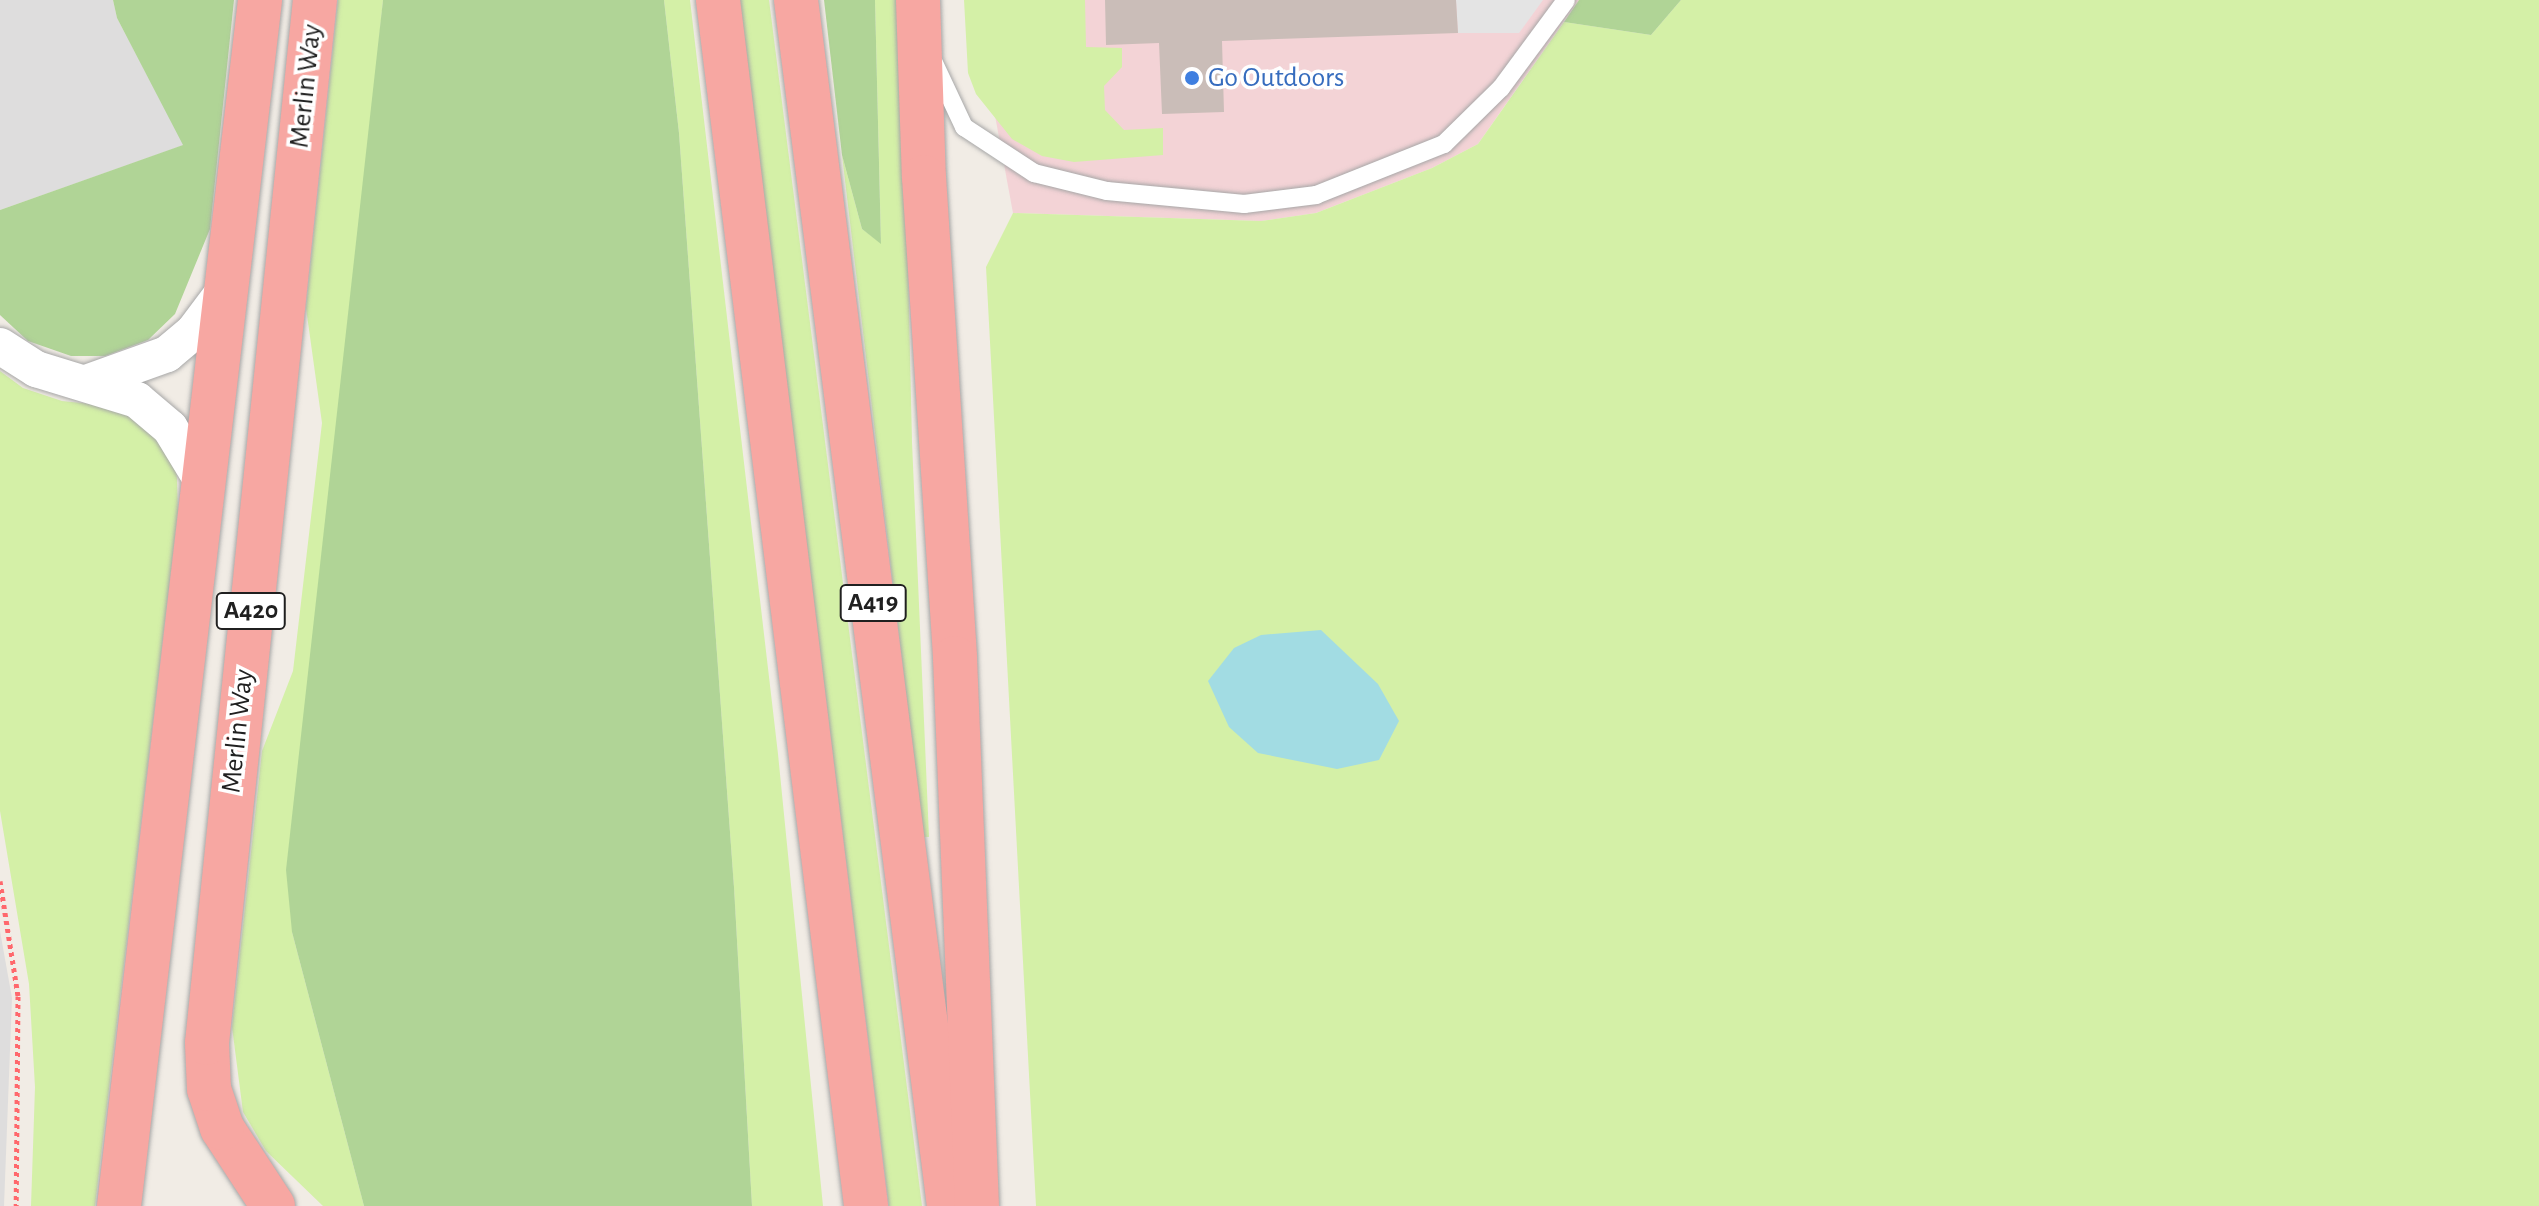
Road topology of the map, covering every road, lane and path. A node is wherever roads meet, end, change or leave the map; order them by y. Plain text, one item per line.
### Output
1 (260, 0) edge
2 (315, 0) edge
3 (718, 0) edge
4 (796, 0) edge
5 (1566, 0) edge
6 (918, 11) edge
7 (227, 287) junction
8 (0, 346) edge
9 (89, 382) junction
10 (204, 484) junction
11 (0, 881) edge
12 (1, 894) edge
13 (16, 1206) edge
14 (119, 1206) edge
15 (273, 1206) edge
16 (866, 1206) edge
17 (949, 1206) edge
18 (977, 1206) edge

1 - 7 highway, Merlin Way / A420
2 - 15 highway, Merlin Way / A420
3 - 16 highway
4 - 17 highway, A419
5 - 6 lane
6 - 18 highway
7 - 9 street
7 - 10 highway, Merlin Way / A420
8 - 9 street
9 - 10 street
10 - 14 highway, Merlin Way / A420
11 - 12 path
12 - 13 path

